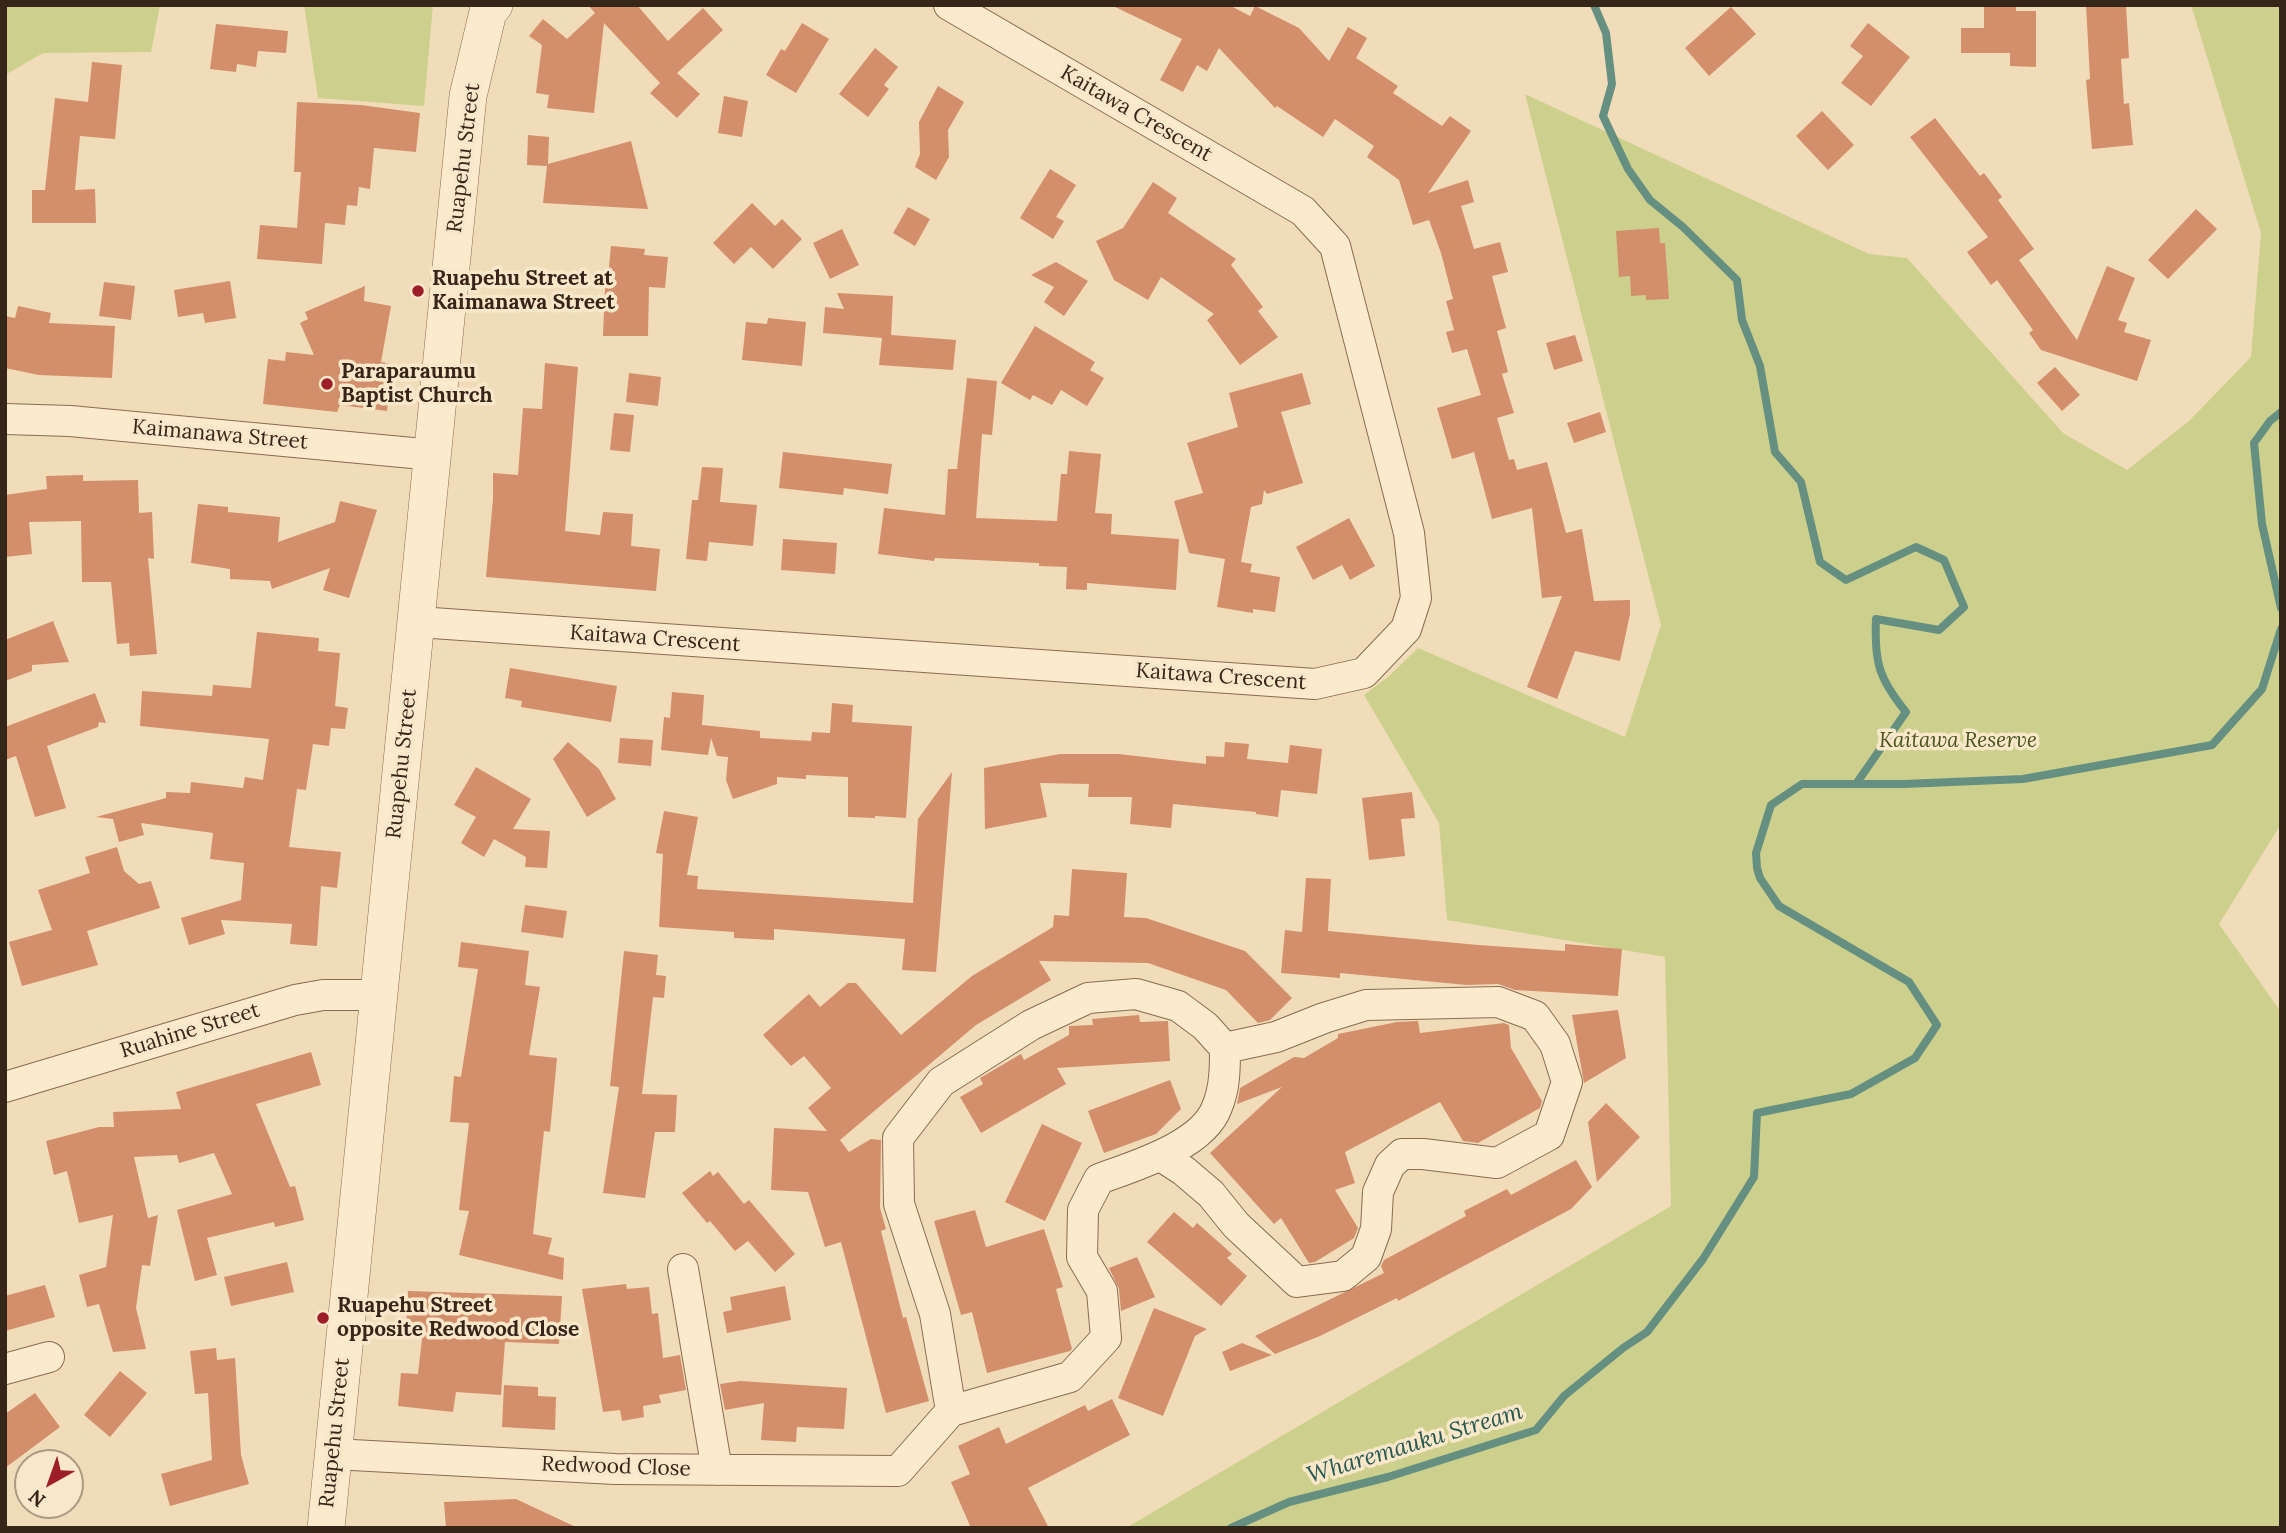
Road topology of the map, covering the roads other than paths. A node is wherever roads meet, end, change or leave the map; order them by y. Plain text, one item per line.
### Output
1 (495, 5) edge
2 (949, 5) edge
3 (5, 419) edge
4 (434, 455) junction
5 (418, 622) junction
6 (378, 995) junction
7 (1225, 1048) junction
8 (5, 1087) edge
9 (1161, 1156) junction
10 (682, 1269) dead end
11 (49, 1357) dead end
12 (5, 1370) edge
13 (951, 1411) junction
14 (333, 1454) junction
15 (717, 1470) junction
16 (326, 1528) edge

1 - 4 street, Ruapehu Street
2 - 5 street, Kaitawa Crescent
3 - 4 street, Kaimanawa Street
4 - 5 street, Ruapehu Street
5 - 6 street, Ruapehu Street
6 - 8 street, Ruahine Street
6 - 14 street, Ruapehu Street
7 - 9 street
7 - 9 street
7 - 13 street
9 - 13 street
10 - 15 street
11 - 12 street
13 - 15 street, Redwood Close
14 - 15 street, Redwood Close
14 - 16 street, Ruapehu Street

